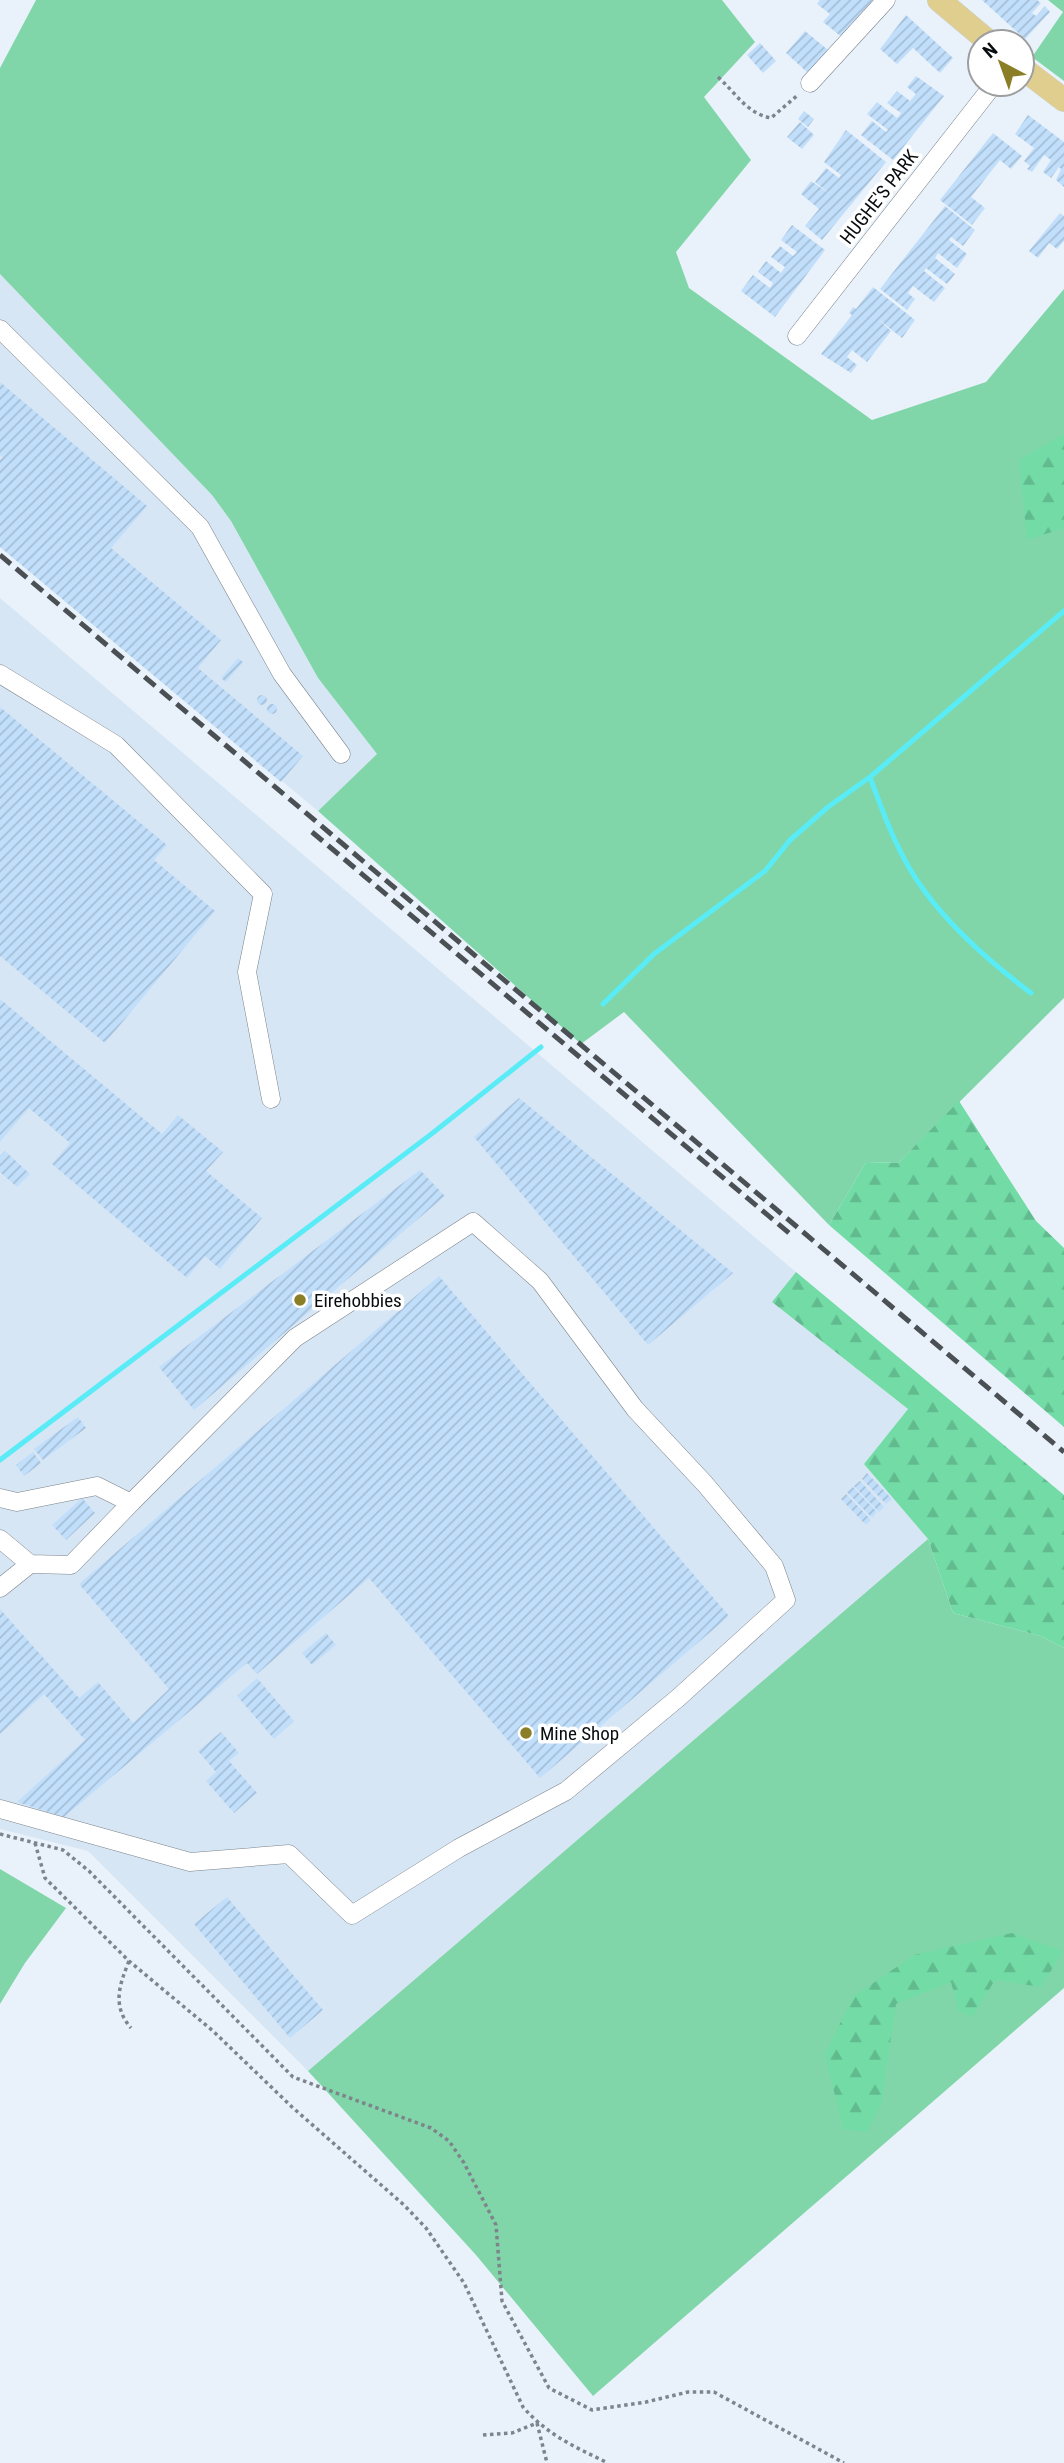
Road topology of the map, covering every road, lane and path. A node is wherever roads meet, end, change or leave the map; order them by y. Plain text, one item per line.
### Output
1 (886, 0) edge
2 (939, 0) edge
3 (972, 28) edge
4 (718, 77) dead end
5 (1036, 79) edge
6 (810, 83) joint
7 (983, 98) edge
8 (1064, 100) edge
9 (0, 329) edge
10 (797, 336) dead end
11 (0, 674) edge
12 (341, 754) dead end
13 (271, 1099) dead end
14 (8, 1500) edge
15 (131, 1503) junction
16 (0, 1539) edge
17 (30, 1564) junction
18 (0, 1588) edge
19 (0, 1809) edge
20 (0, 1834) edge
21 (35, 1843) junction
22 (129, 1961) junction
23 (131, 2028) dead end
24 (537, 2423) junction
25 (483, 2435) dead end
26 (547, 2463) edge
27 (608, 2463) edge
28 (844, 2463) edge

1 - 6 street
2 - 3 main road
4 - 6 path
5 - 8 main road
7 - 10 street, HUGHE'S PARK
9 - 12 street
11 - 13 street
14 - 15 street
15 - 17 street
15 - 19 street
16 - 17 street
17 - 18 street
20 - 21 path
21 - 22 path
21 - 28 path
22 - 23 path
22 - 24 path
24 - 25 path
24 - 26 path
24 - 27 path

